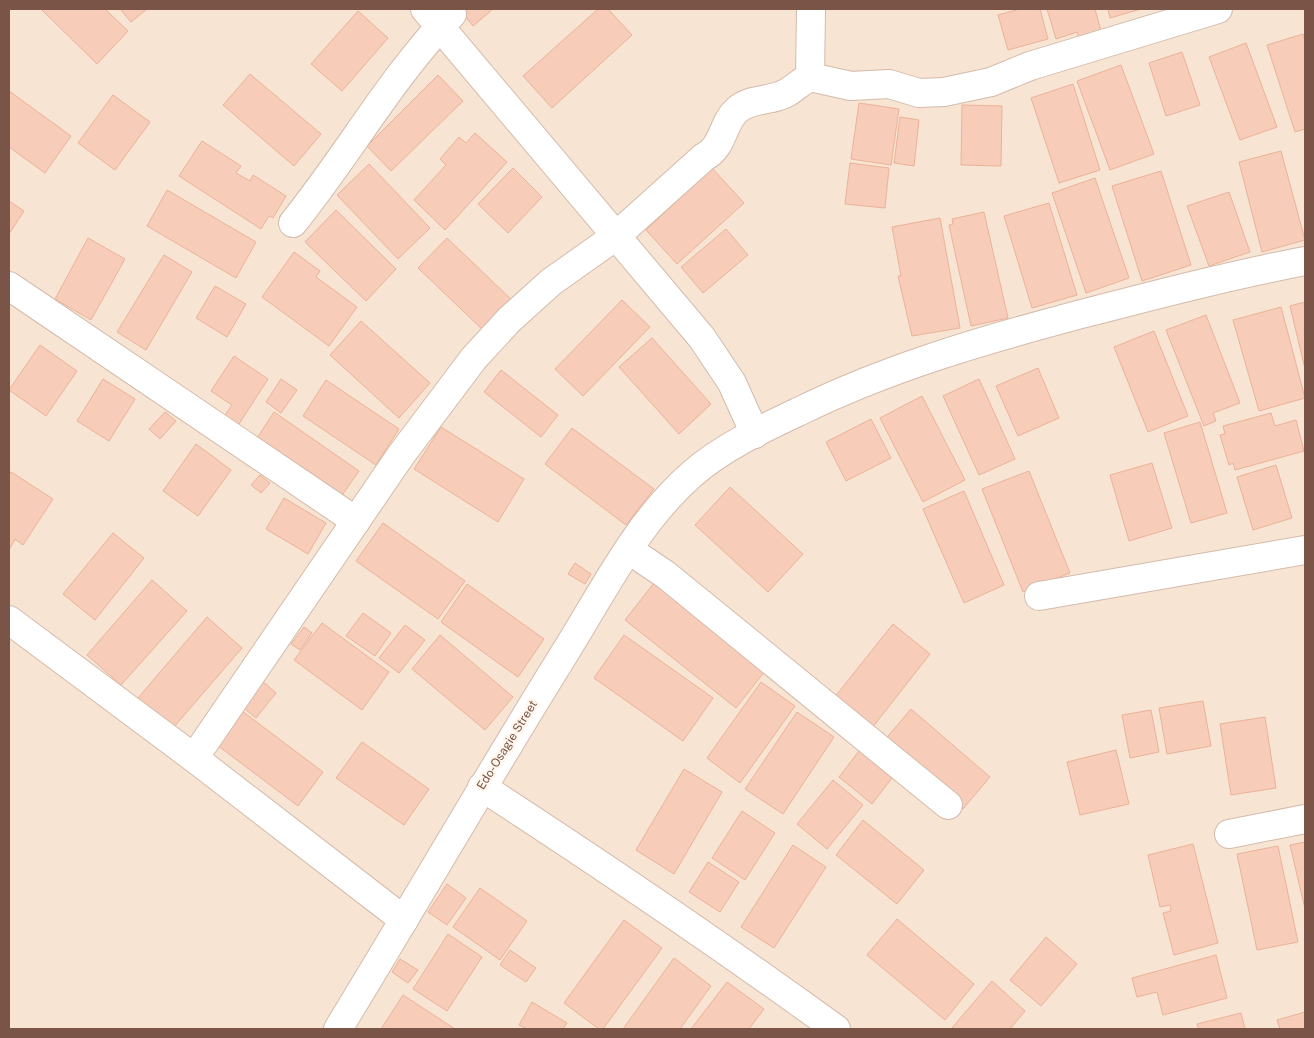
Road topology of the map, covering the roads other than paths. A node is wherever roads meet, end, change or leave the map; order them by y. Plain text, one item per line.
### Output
1 (811, 9) edge
2 (1218, 9) edge
3 (439, 16) edge
4 (810, 77) junction
5 (294, 223) dead end
6 (616, 236) junction
7 (1305, 261) edge
8 (9, 286) edge
9 (755, 434) junction
10 (356, 520) junction
11 (629, 550) junction
12 (1305, 550) edge
13 (1039, 596) dead end
14 (9, 620) edge
15 (194, 758) junction
16 (482, 787) junction
17 (948, 805) dead end
18 (1305, 819) edge
19 (1229, 834) dead end
20 (404, 920) junction
21 (338, 1029) edge
22 (836, 1029) edge

1 - 4 street
2 - 4 street
3 - 5 street
3 - 6 street
4 - 6 street
6 - 9 street
6 - 10 street
7 - 9 street, Edo-Osagie Street
8 - 10 street
9 - 11 street, Edo-Osagie Street
10 - 15 street
11 - 16 street, Edo-Osagie Street
11 - 17 street
12 - 13 street
14 - 15 street
15 - 20 street
16 - 20 street, Edo-Osagie Street
16 - 22 street
18 - 19 street
20 - 21 street, Edo-Osagie Street

